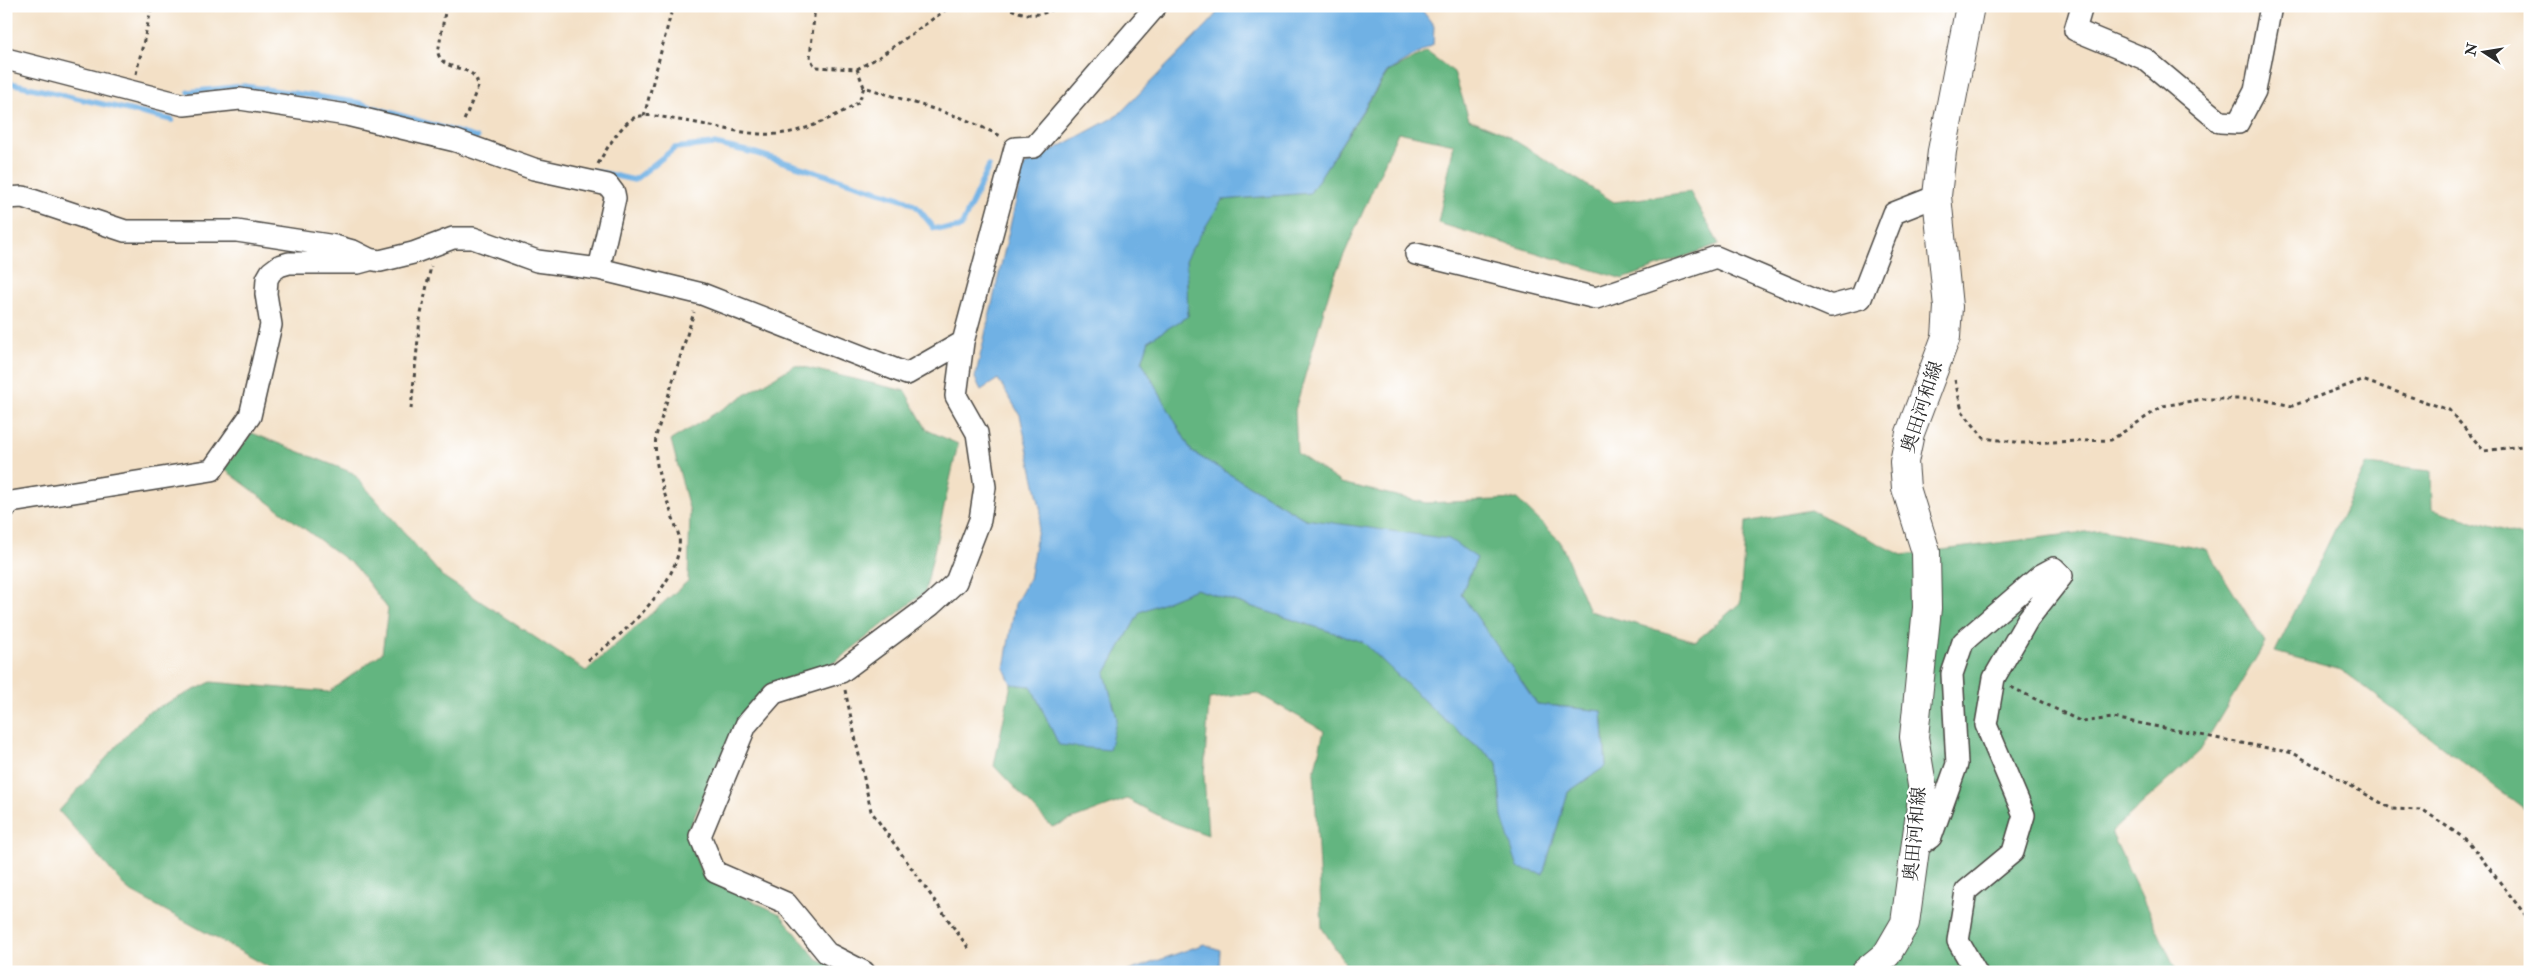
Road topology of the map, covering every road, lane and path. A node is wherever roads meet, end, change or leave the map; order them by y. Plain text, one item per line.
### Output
1 (152, 6) edge
2 (446, 6) edge
3 (673, 6) edge
4 (815, 6) edge
5 (951, 6) edge
6 (1004, 6) edge
7 (1058, 6) edge
8 (1156, 6) edge
9 (1970, 6) edge
10 (2082, 6) edge
11 (2271, 6) edge
12 (6, 59) edge
13 (857, 69) junction
14 (864, 87) junction
15 (131, 92) junction
16 (644, 116) junction
17 (456, 141) junction
18 (1015, 148) junction
19 (592, 180) junction
20 (1937, 196) junction
21 (6, 198) edge
22 (1416, 254) dead end
23 (369, 259) junction
24 (434, 260) dead end
25 (599, 268) junction
26 (699, 293) junction
27 (963, 342) junction
28 (1954, 374) dead end
29 (411, 409) dead end
30 (2530, 445) edge
31 (6, 507) edge
32 (588, 660) dead end
33 (841, 672) junction
34 (1994, 678) junction
35 (1913, 850) junction
36 (2530, 922) edge
37 (969, 949) dead end
38 (864, 972) edge
39 (1865, 972) edge
40 (1976, 972) edge

1 - 15 path
2 - 17 path
3 - 16 path
4 - 13 path
5 - 13 path
6 - 7 path
8 - 18 street
9 - 20 main road, 奥田河和線
10 - 11 street
12 - 15 street
13 - 14 path
14 - 16 path
14 - 18 path
15 - 17 street
16 - 19 path
17 - 19 street
18 - 27 street
19 - 25 street
20 - 22 street
20 - 35 main road, 奥田河和線
21 - 23 street
23 - 25 street
23 - 31 street
24 - 29 path
25 - 26 street
26 - 27 street
26 - 32 path
27 - 33 street
28 - 30 path
33 - 37 path
33 - 38 street
34 - 35 street
34 - 36 path
34 - 40 street
35 - 39 main road, 奥田河和線

